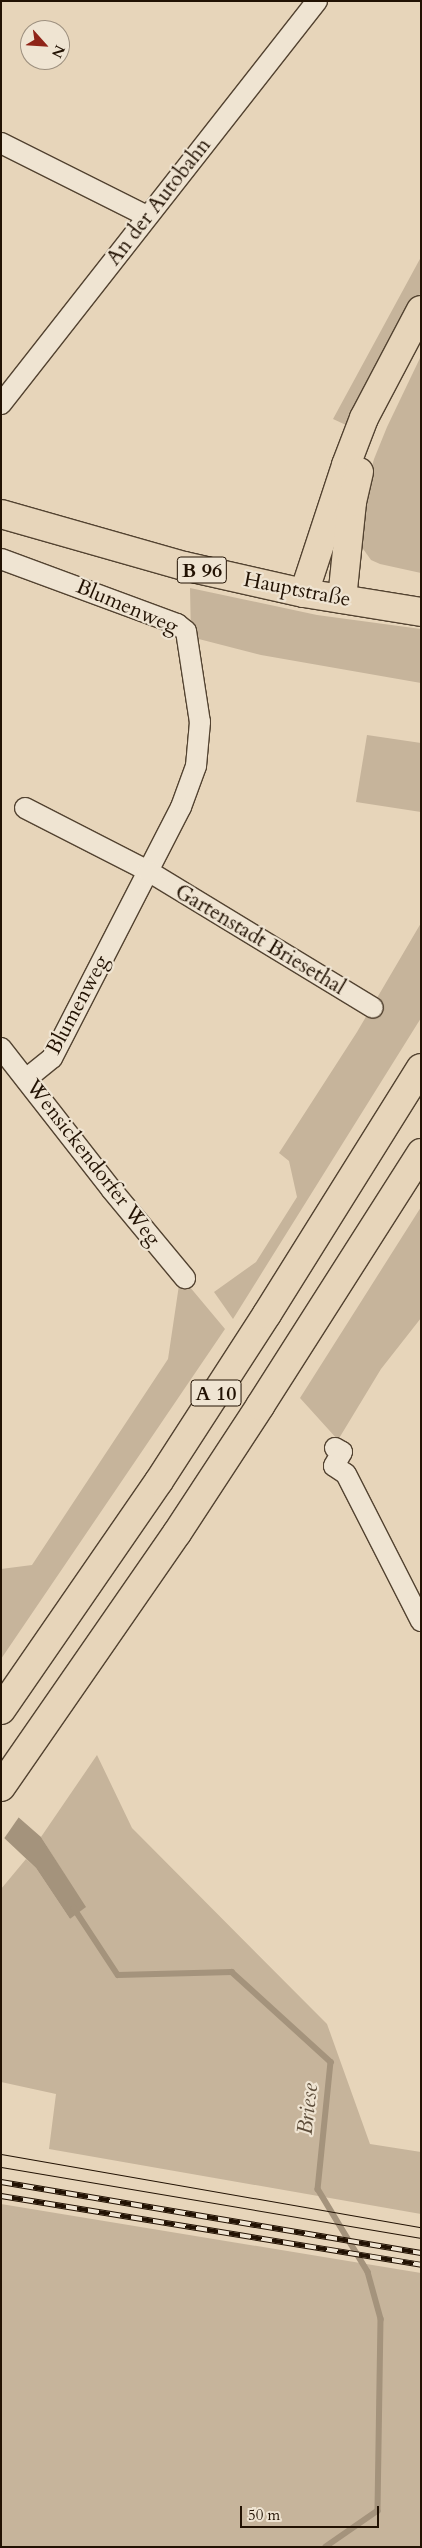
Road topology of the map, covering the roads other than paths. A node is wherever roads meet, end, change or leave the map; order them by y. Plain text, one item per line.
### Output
1 (317, 1) edge
2 (1, 143) edge
3 (147, 216) junction
4 (421, 310) edge
5 (421, 331) edge
6 (1, 404) edge
7 (1, 514) edge
8 (1, 558) edge
9 (304, 593) junction
10 (342, 599) junction
11 (421, 612) edge
12 (25, 808) dead end
13 (148, 871) junction
14 (373, 1008) dead end
15 (1, 1048) edge
16 (421, 1068) edge
17 (26, 1078) junction
18 (421, 1153) edge
19 (185, 1278) dead end
20 (335, 1448) dead end
21 (421, 1621) edge
22 (1, 1710) edge
23 (2, 1786) edge

1 - 3 street, An der Autobahn
2 - 3 street
3 - 6 street, An der Autobahn
4 - 9 main road
5 - 10 main road
7 - 9 main road, Hauptstraße / B 96
8 - 13 street, Blumenweg
9 - 10 main road, Hauptstraße / B 96
10 - 11 main road, Hauptstraße / B 96
12 - 13 street
13 - 14 street, Gartenstadt Briesethal
13 - 17 street, Blumenweg
15 - 17 street, Wensickendorfer Weg
16 - 22 main road, A 10
17 - 19 street, Wensickendorfer Weg
18 - 23 main road, A 10
20 - 21 street

